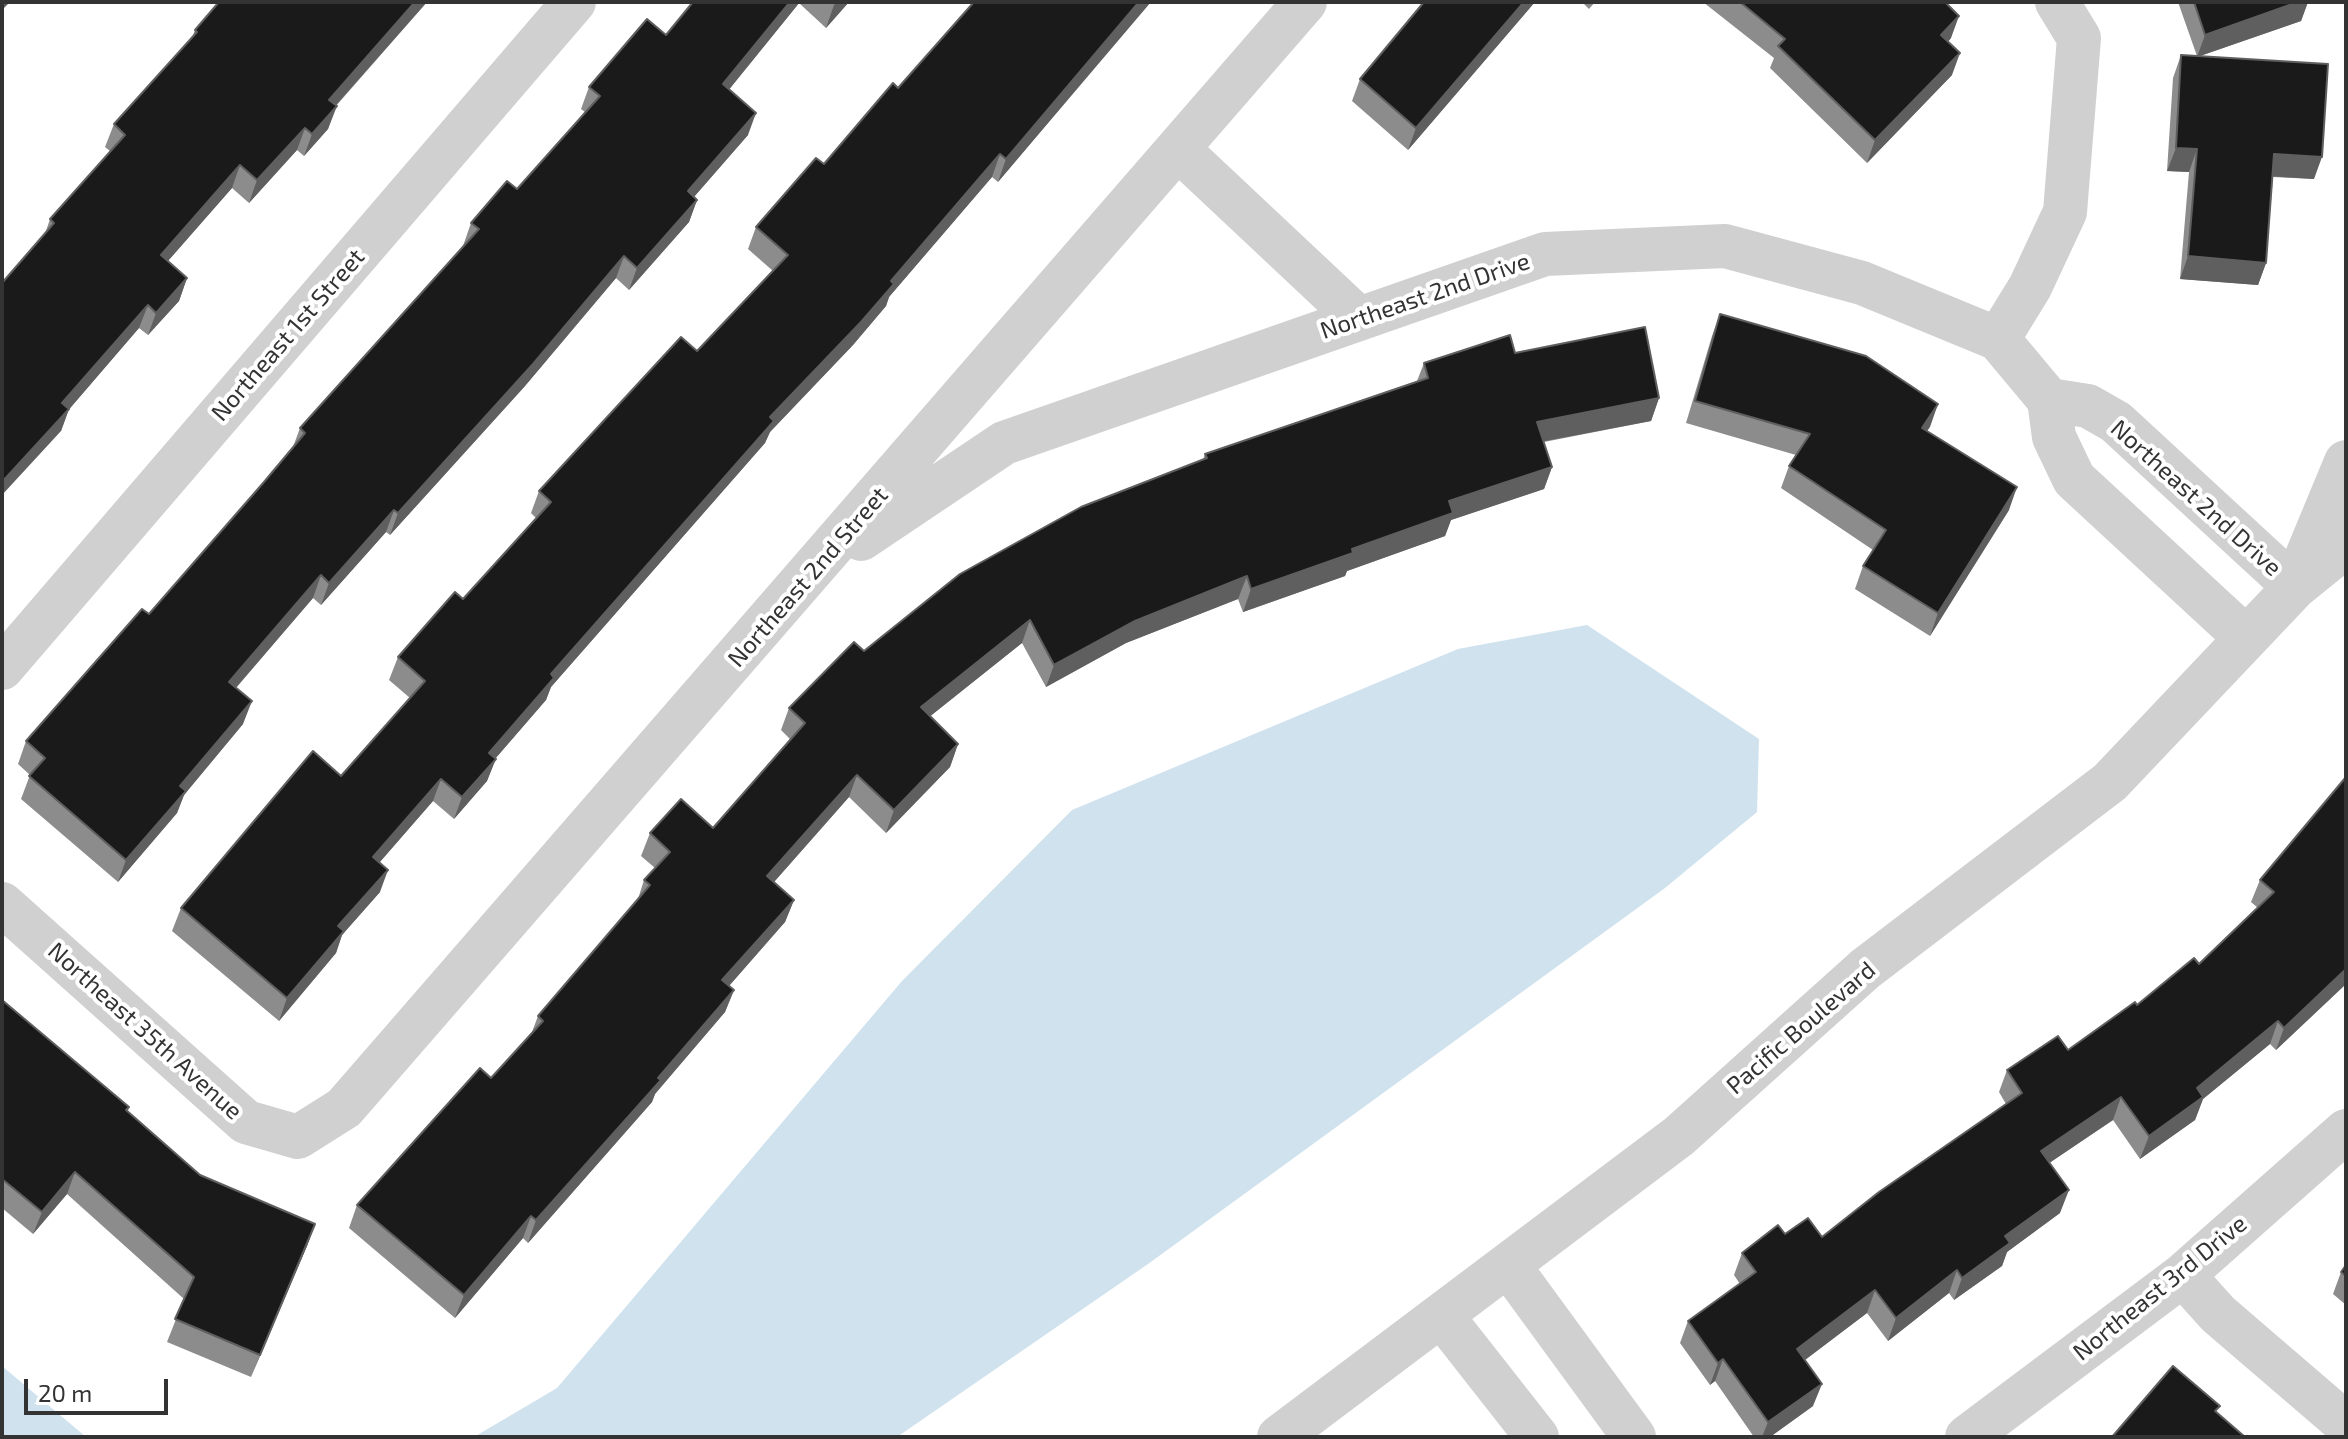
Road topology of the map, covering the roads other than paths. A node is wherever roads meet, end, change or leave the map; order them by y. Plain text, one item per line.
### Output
1 (574, 2) edge
2 (1305, 2) edge
3 (2057, 2) edge
4 (1178, 149) junction
5 (1359, 319) junction
6 (1998, 339) junction
7 (2049, 400) junction
8 (2346, 462) edge
9 (2346, 546) edge
10 (813, 572) junction
11 (2295, 587) junction
12 (2246, 638) junction
13 (2, 668) edge
14 (2, 904) edge
15 (2346, 1131) edge
16 (298, 1137) joint
17 (1509, 1266) junction
18 (2183, 1275) junction
19 (1442, 1316) junction
20 (2346, 1424) edge
21 (1279, 1437) edge
22 (1537, 1437) edge
23 (1634, 1437) edge
24 (1967, 1437) edge

1 - 13 street, Northeast 1st Street
2 - 4 street, Northeast 2nd Street
3 - 6 street
4 - 5 street
4 - 10 street, Northeast 2nd Street
5 - 6 street, Northeast 2nd Drive
5 - 10 street, Northeast 2nd Drive
6 - 7 street, Northeast 2nd Drive
7 - 11 street, Northeast 2nd Drive
7 - 12 street
8 - 11 street, Pacific Boulevard
9 - 11 street, Pacific Boulevard
10 - 16 street, Northeast 2nd Street
11 - 12 street, Pacific Boulevard
12 - 17 street, Pacific Boulevard
14 - 16 street, Northeast 35th Avenue
15 - 18 street, Northeast 3rd Drive
17 - 19 street, Pacific Boulevard
17 - 23 street
18 - 20 street
18 - 24 street, Northeast 3rd Drive
19 - 21 street, Pacific Boulevard
19 - 22 street

